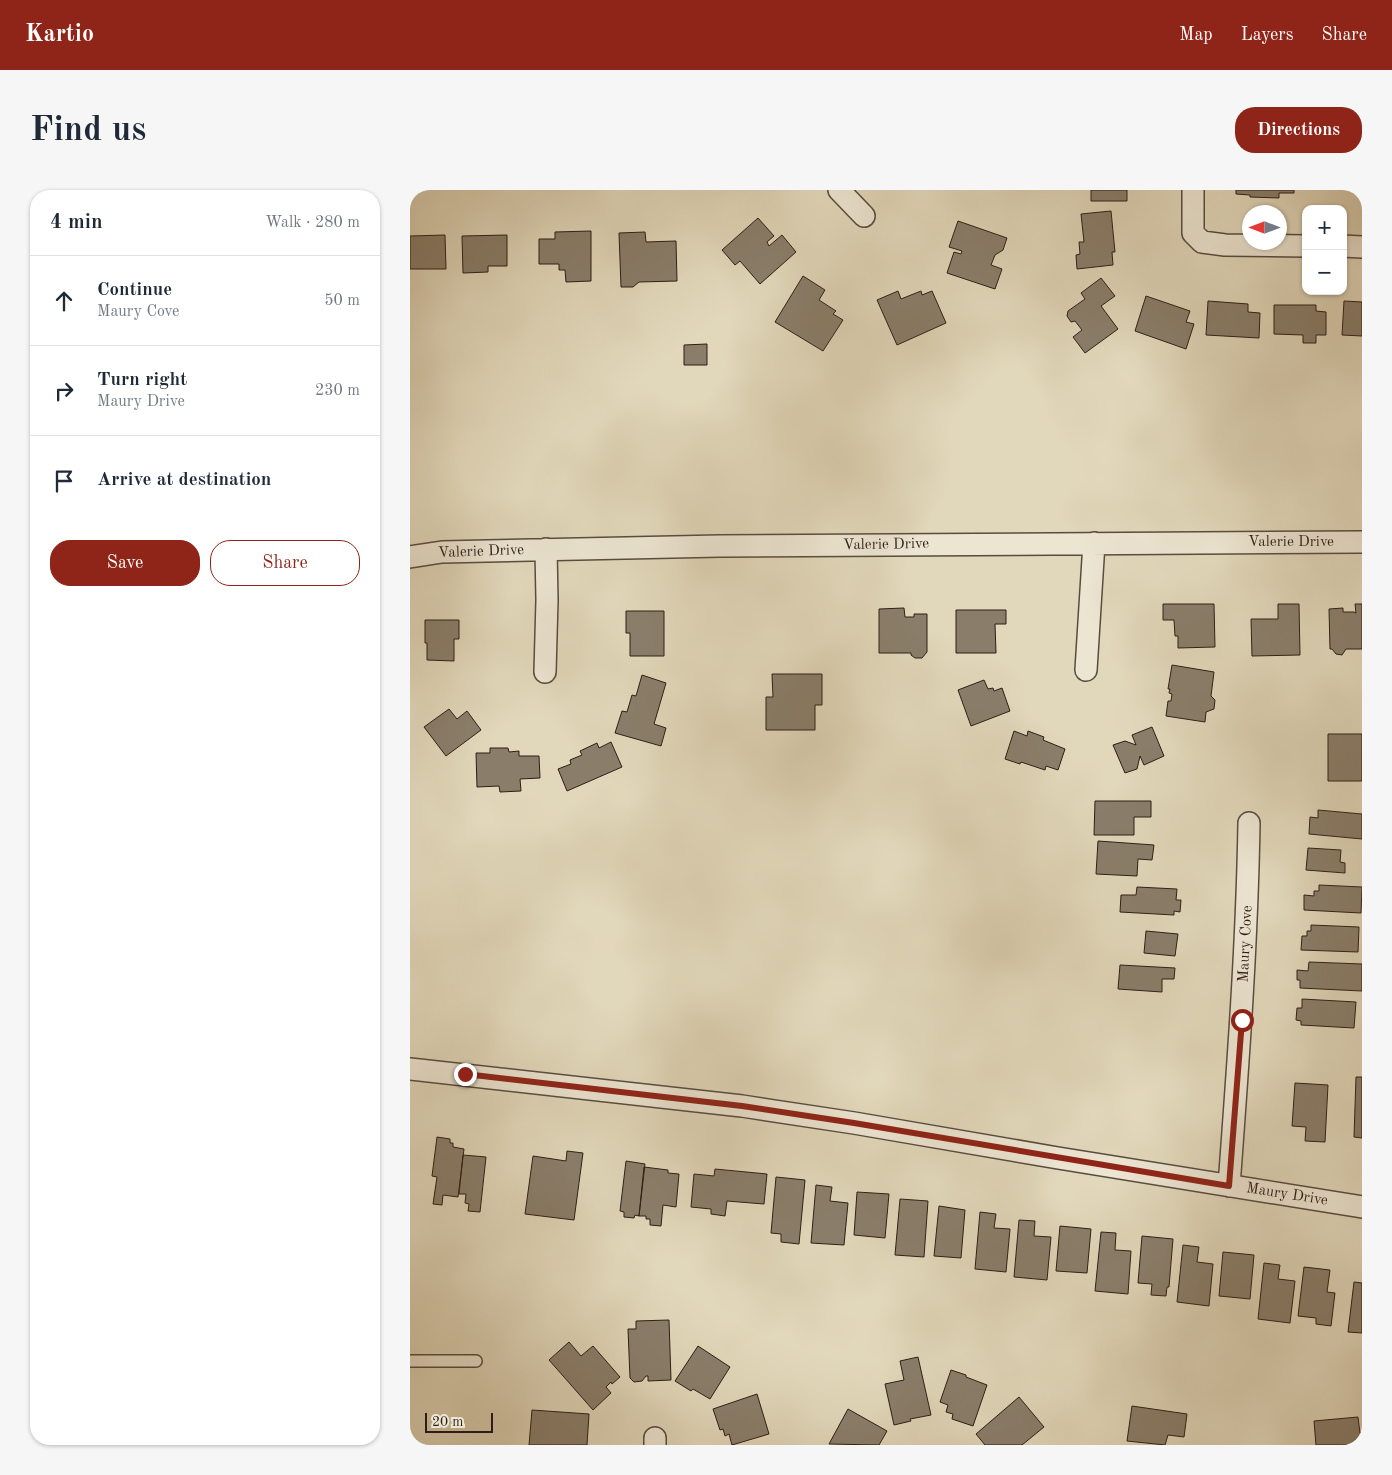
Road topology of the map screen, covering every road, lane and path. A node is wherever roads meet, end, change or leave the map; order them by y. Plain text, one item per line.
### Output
1 (839, 190) edge
2 (1193, 190) edge
3 (864, 216) dead end
4 (1302, 246) edge
5 (1347, 246) edge
6 (1362, 247) edge
7 (1362, 542) edge
8 (1094, 543) junction
9 (546, 550) junction
10 (410, 557) edge
11 (1086, 670) dead end
12 (544, 672) dead end
13 (1248, 823) dead end
14 (410, 1069) edge
15 (1229, 1186) junction
16 (1362, 1207) edge
17 (410, 1361) edge
18 (476, 1361) dead end

1 - 3 street
2 - 4 street
5 - 6 street
7 - 8 street, Valerie Drive
8 - 9 street, Valerie Drive
8 - 11 street
9 - 10 street, Valerie Drive
9 - 12 street
13 - 15 street, Maury Cove
14 - 15 street, Maury Drive
15 - 16 street, Maury Drive
17 - 18 lane

